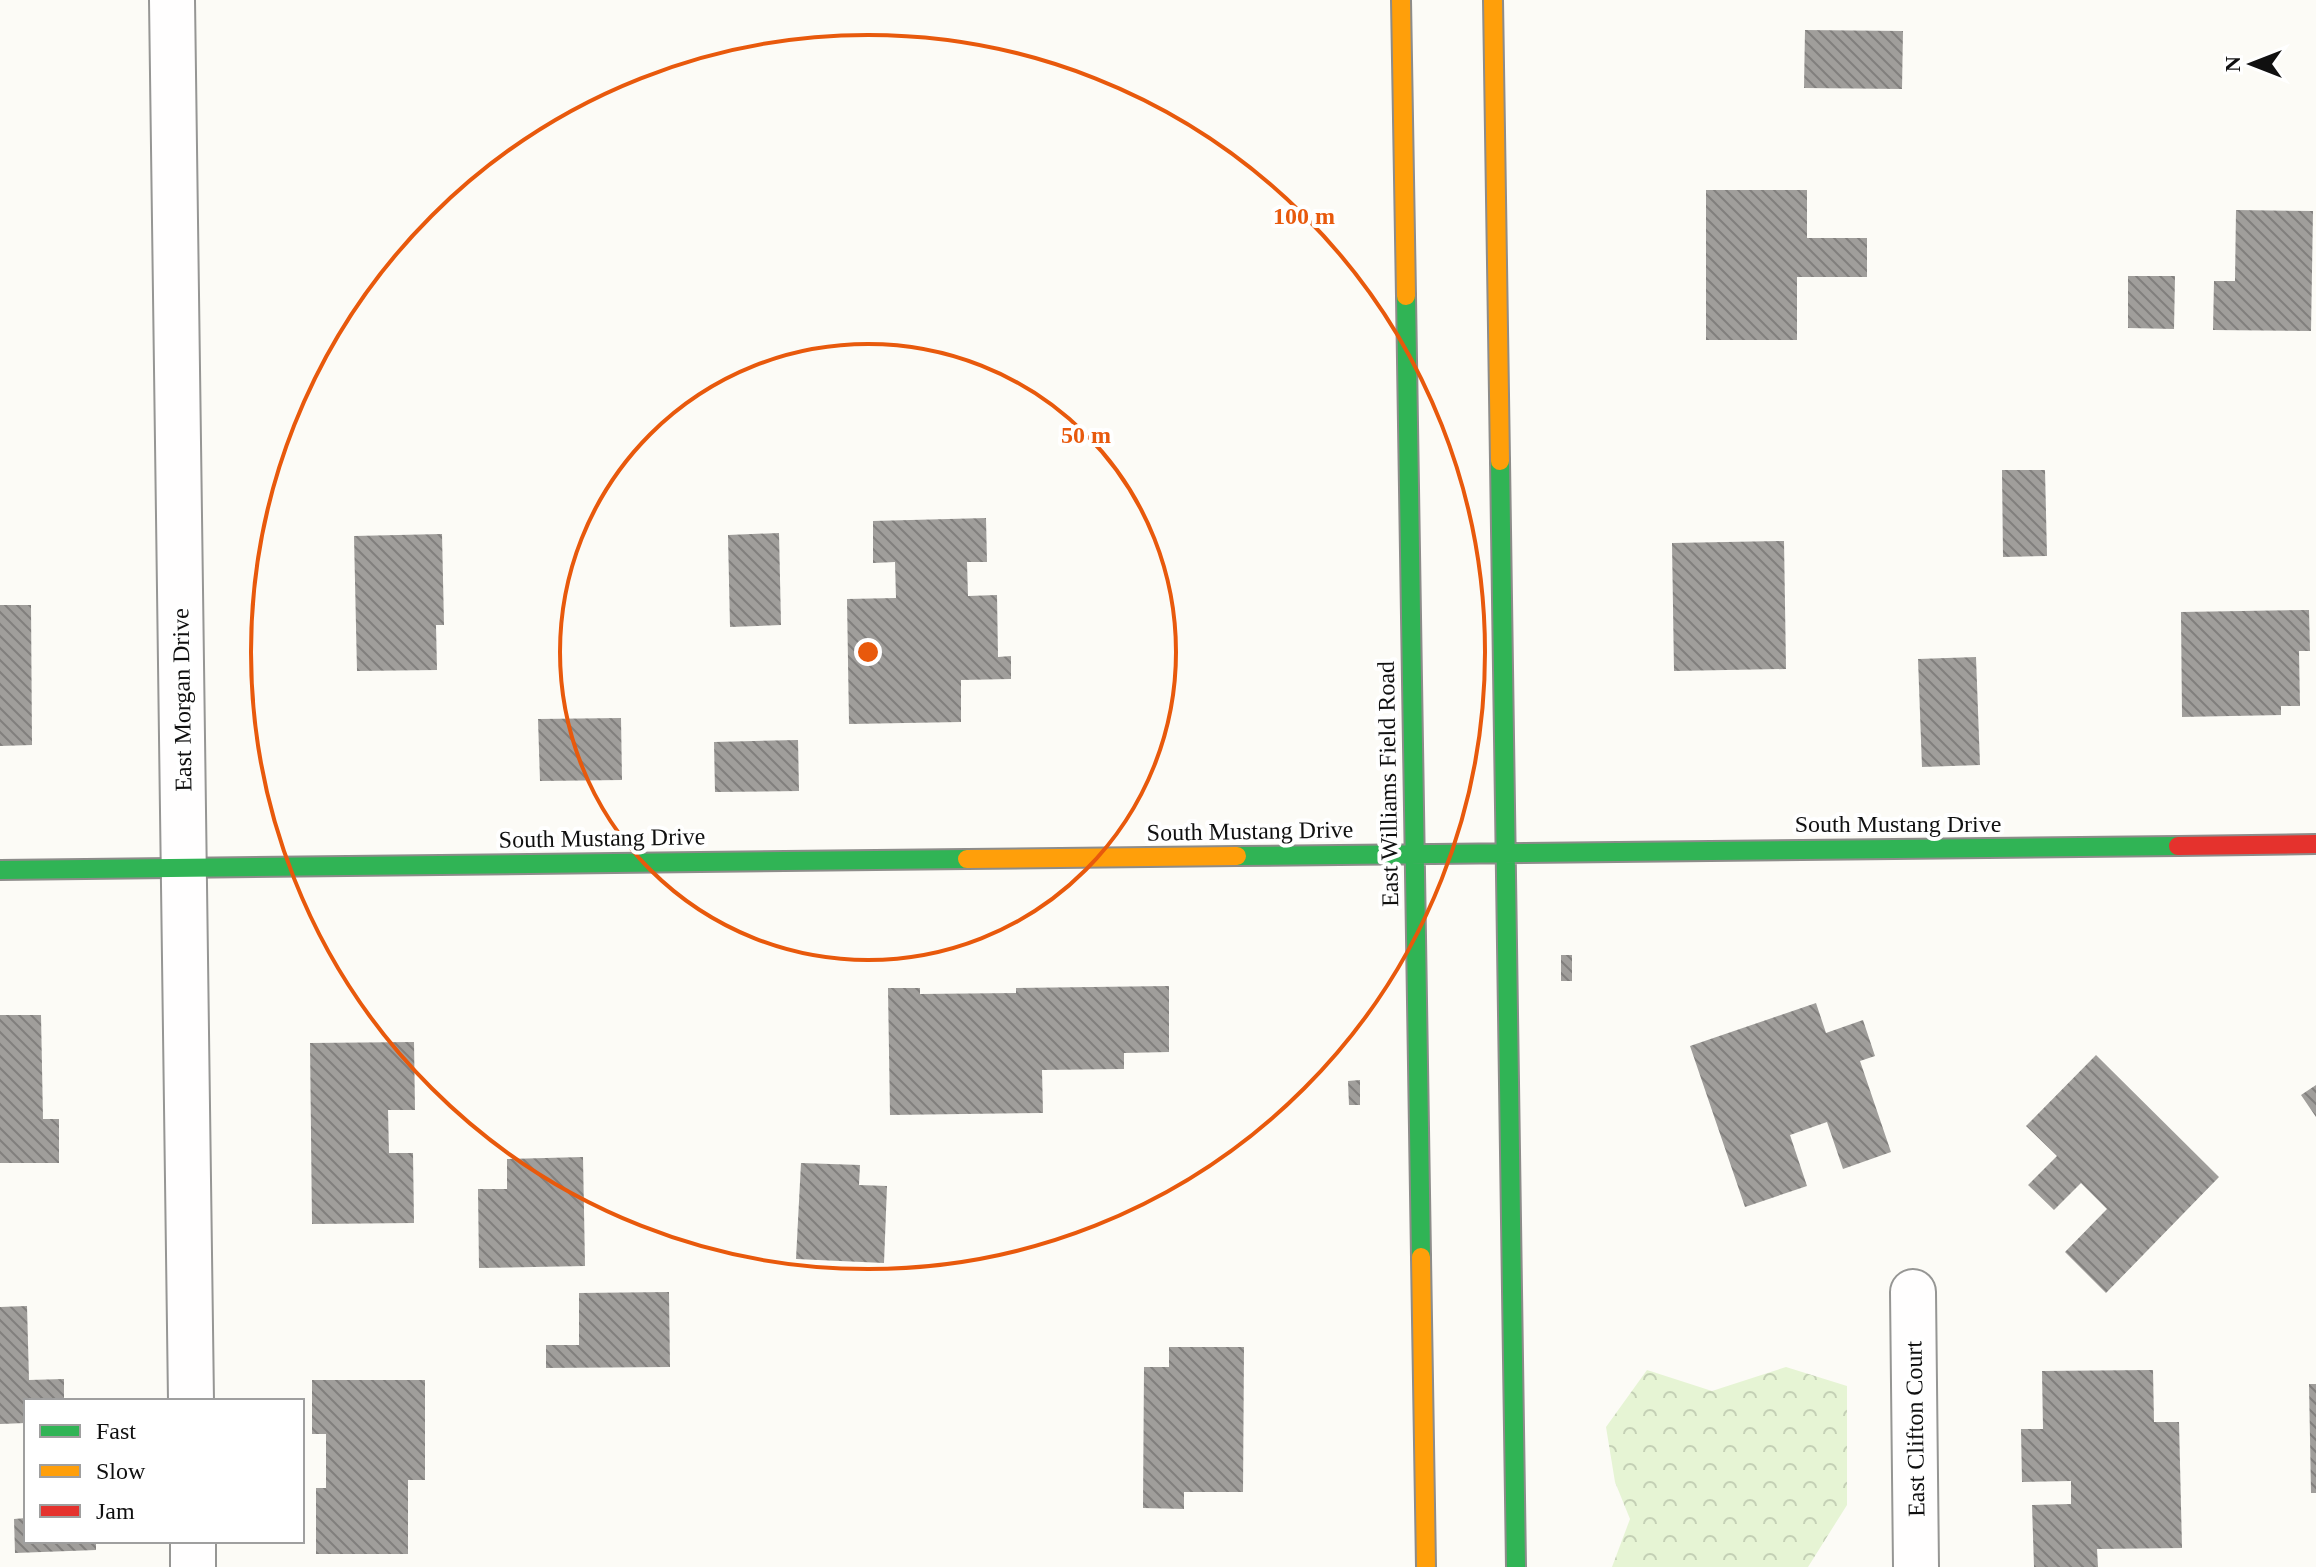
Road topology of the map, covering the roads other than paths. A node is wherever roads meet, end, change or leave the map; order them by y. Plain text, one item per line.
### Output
1 (172, 0) edge
2 (1401, 0) edge
3 (1493, 0) edge
4 (2316, 844) edge
5 (1504, 851) junction
6 (1413, 853) junction
7 (184, 868) junction
8 (0, 870) edge
9 (1913, 1292) dead end
10 (191, 1399) edge
11 (193, 1543) edge
12 (193, 1567) edge
13 (1426, 1567) edge
14 (1516, 1567) edge
15 (1916, 1567) edge

1 - 7 street, East Morgan Drive
2 - 6 main road, East Williams Field Road
3 - 5 main road
4 - 5 main road, South Mustang Drive
5 - 6 main road, South Mustang Drive
5 - 14 main road
6 - 7 main road, South Mustang Drive
6 - 13 main road, East Williams Field Road
7 - 8 main road, South Mustang Drive
7 - 10 street, East Morgan Drive
9 - 15 street, East Clifton Court
11 - 12 street

